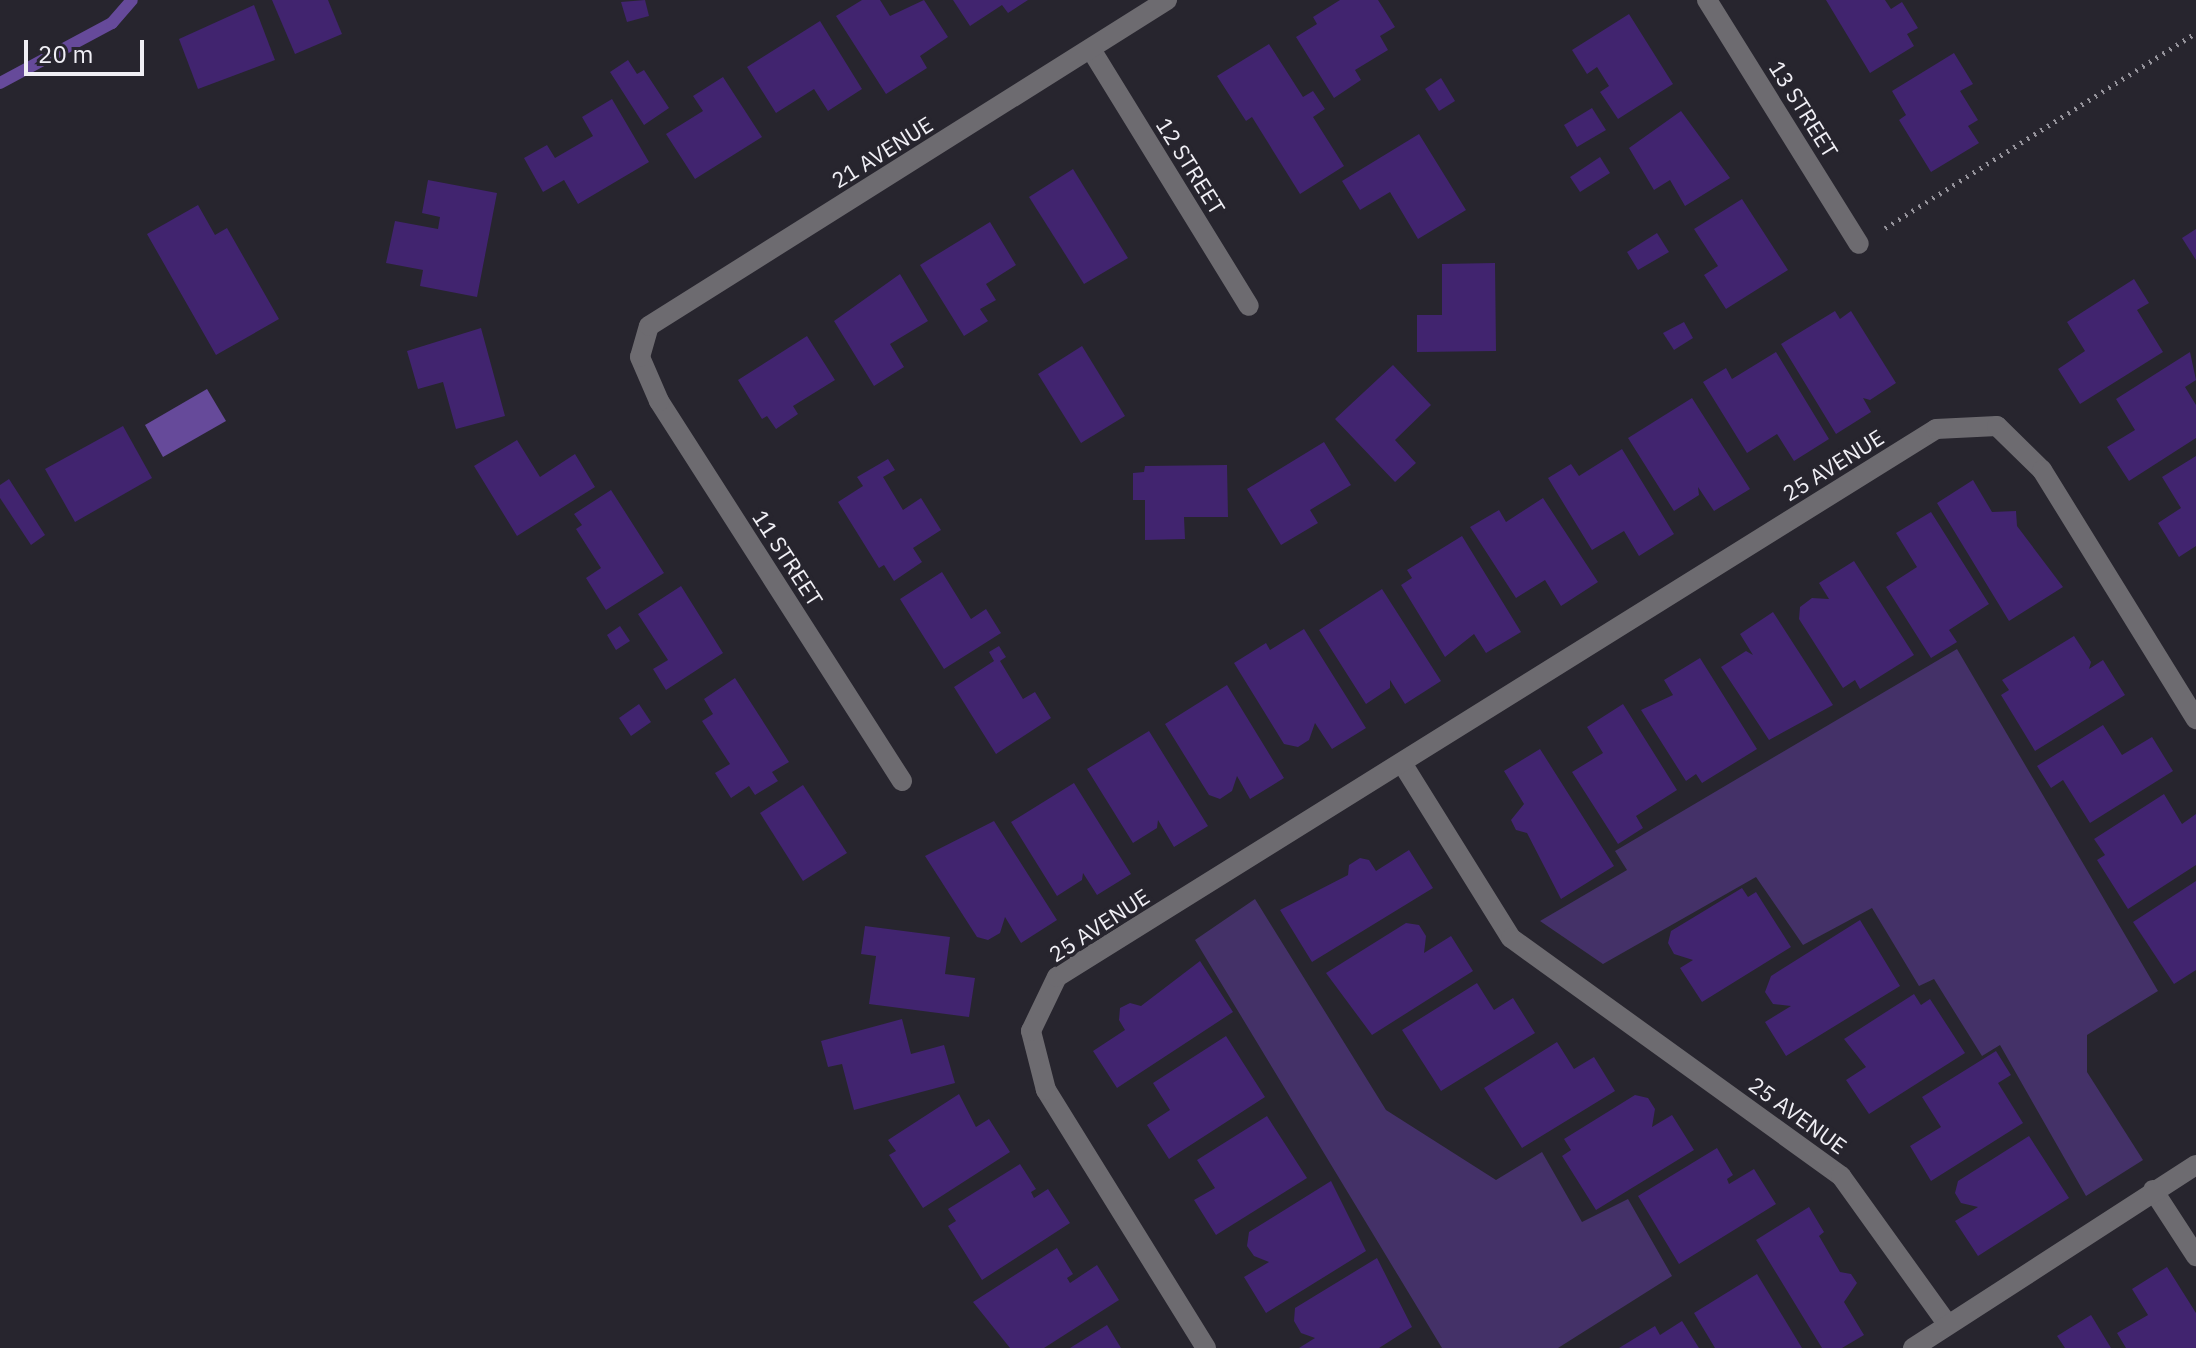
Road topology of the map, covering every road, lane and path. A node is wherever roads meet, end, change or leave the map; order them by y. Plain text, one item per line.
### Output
1 (1167, 0) edge
2 (1707, 0) edge
3 (2196, 33) edge
4 (1092, 51) junction
5 (1859, 244) joint
6 (1249, 306) dead end
7 (640, 357) joint
8 (2196, 719) edge
9 (1402, 763) junction
10 (902, 781) dead end
11 (2196, 1165) edge
12 (2153, 1190) junction
13 (2196, 1256) edge
14 (1948, 1325) junction
15 (1206, 1348) edge
16 (1913, 1348) edge

1 - 4 street, 21 AVENUE
2 - 5 street, 13 STREET
3 - 5 path
4 - 6 street, 12 STREET
4 - 7 street, 21 AVENUE
7 - 10 street, 11 STREET
8 - 9 street, 25 AVENUE
9 - 14 street, 25 AVENUE
9 - 15 street, 25 AVENUE
11 - 12 street
12 - 13 street
12 - 14 street
14 - 16 street

